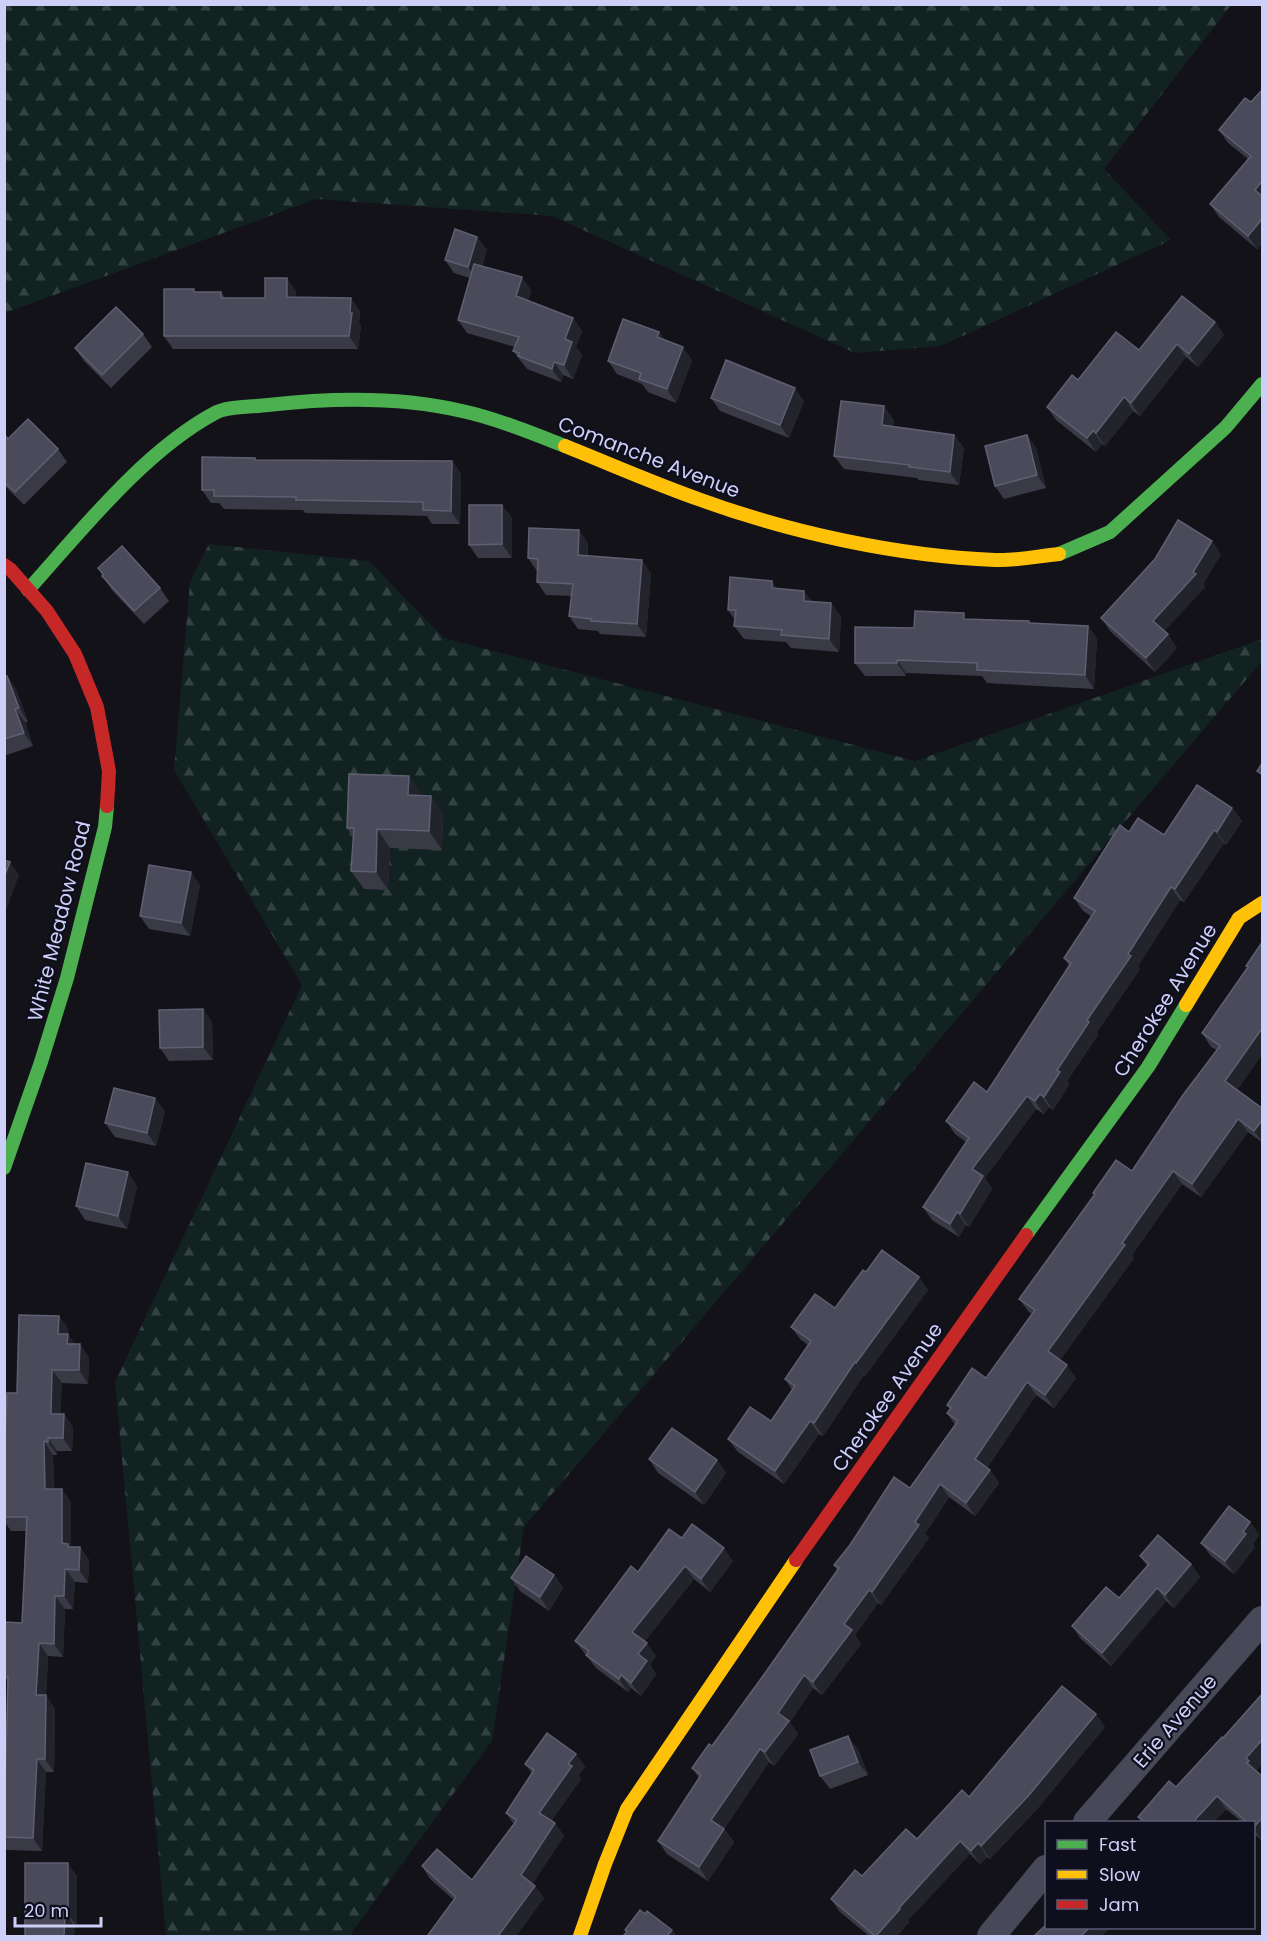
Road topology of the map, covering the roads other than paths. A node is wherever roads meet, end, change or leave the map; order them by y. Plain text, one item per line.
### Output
1 (1263, 384) edge
2 (4, 565) edge
3 (28, 590) junction
4 (1263, 903) edge
5 (4, 1168) edge
6 (1263, 1620) edge
7 (1088, 1821) edge
8 (1045, 1871) edge
9 (580, 1936) edge
10 (991, 1936) edge

1 - 3 street, Comanche Avenue
2 - 3 street, White Meadow Road
3 - 5 street, White Meadow Road
4 - 9 street, Cherokee Avenue
6 - 7 street, Erie Avenue
8 - 10 street

